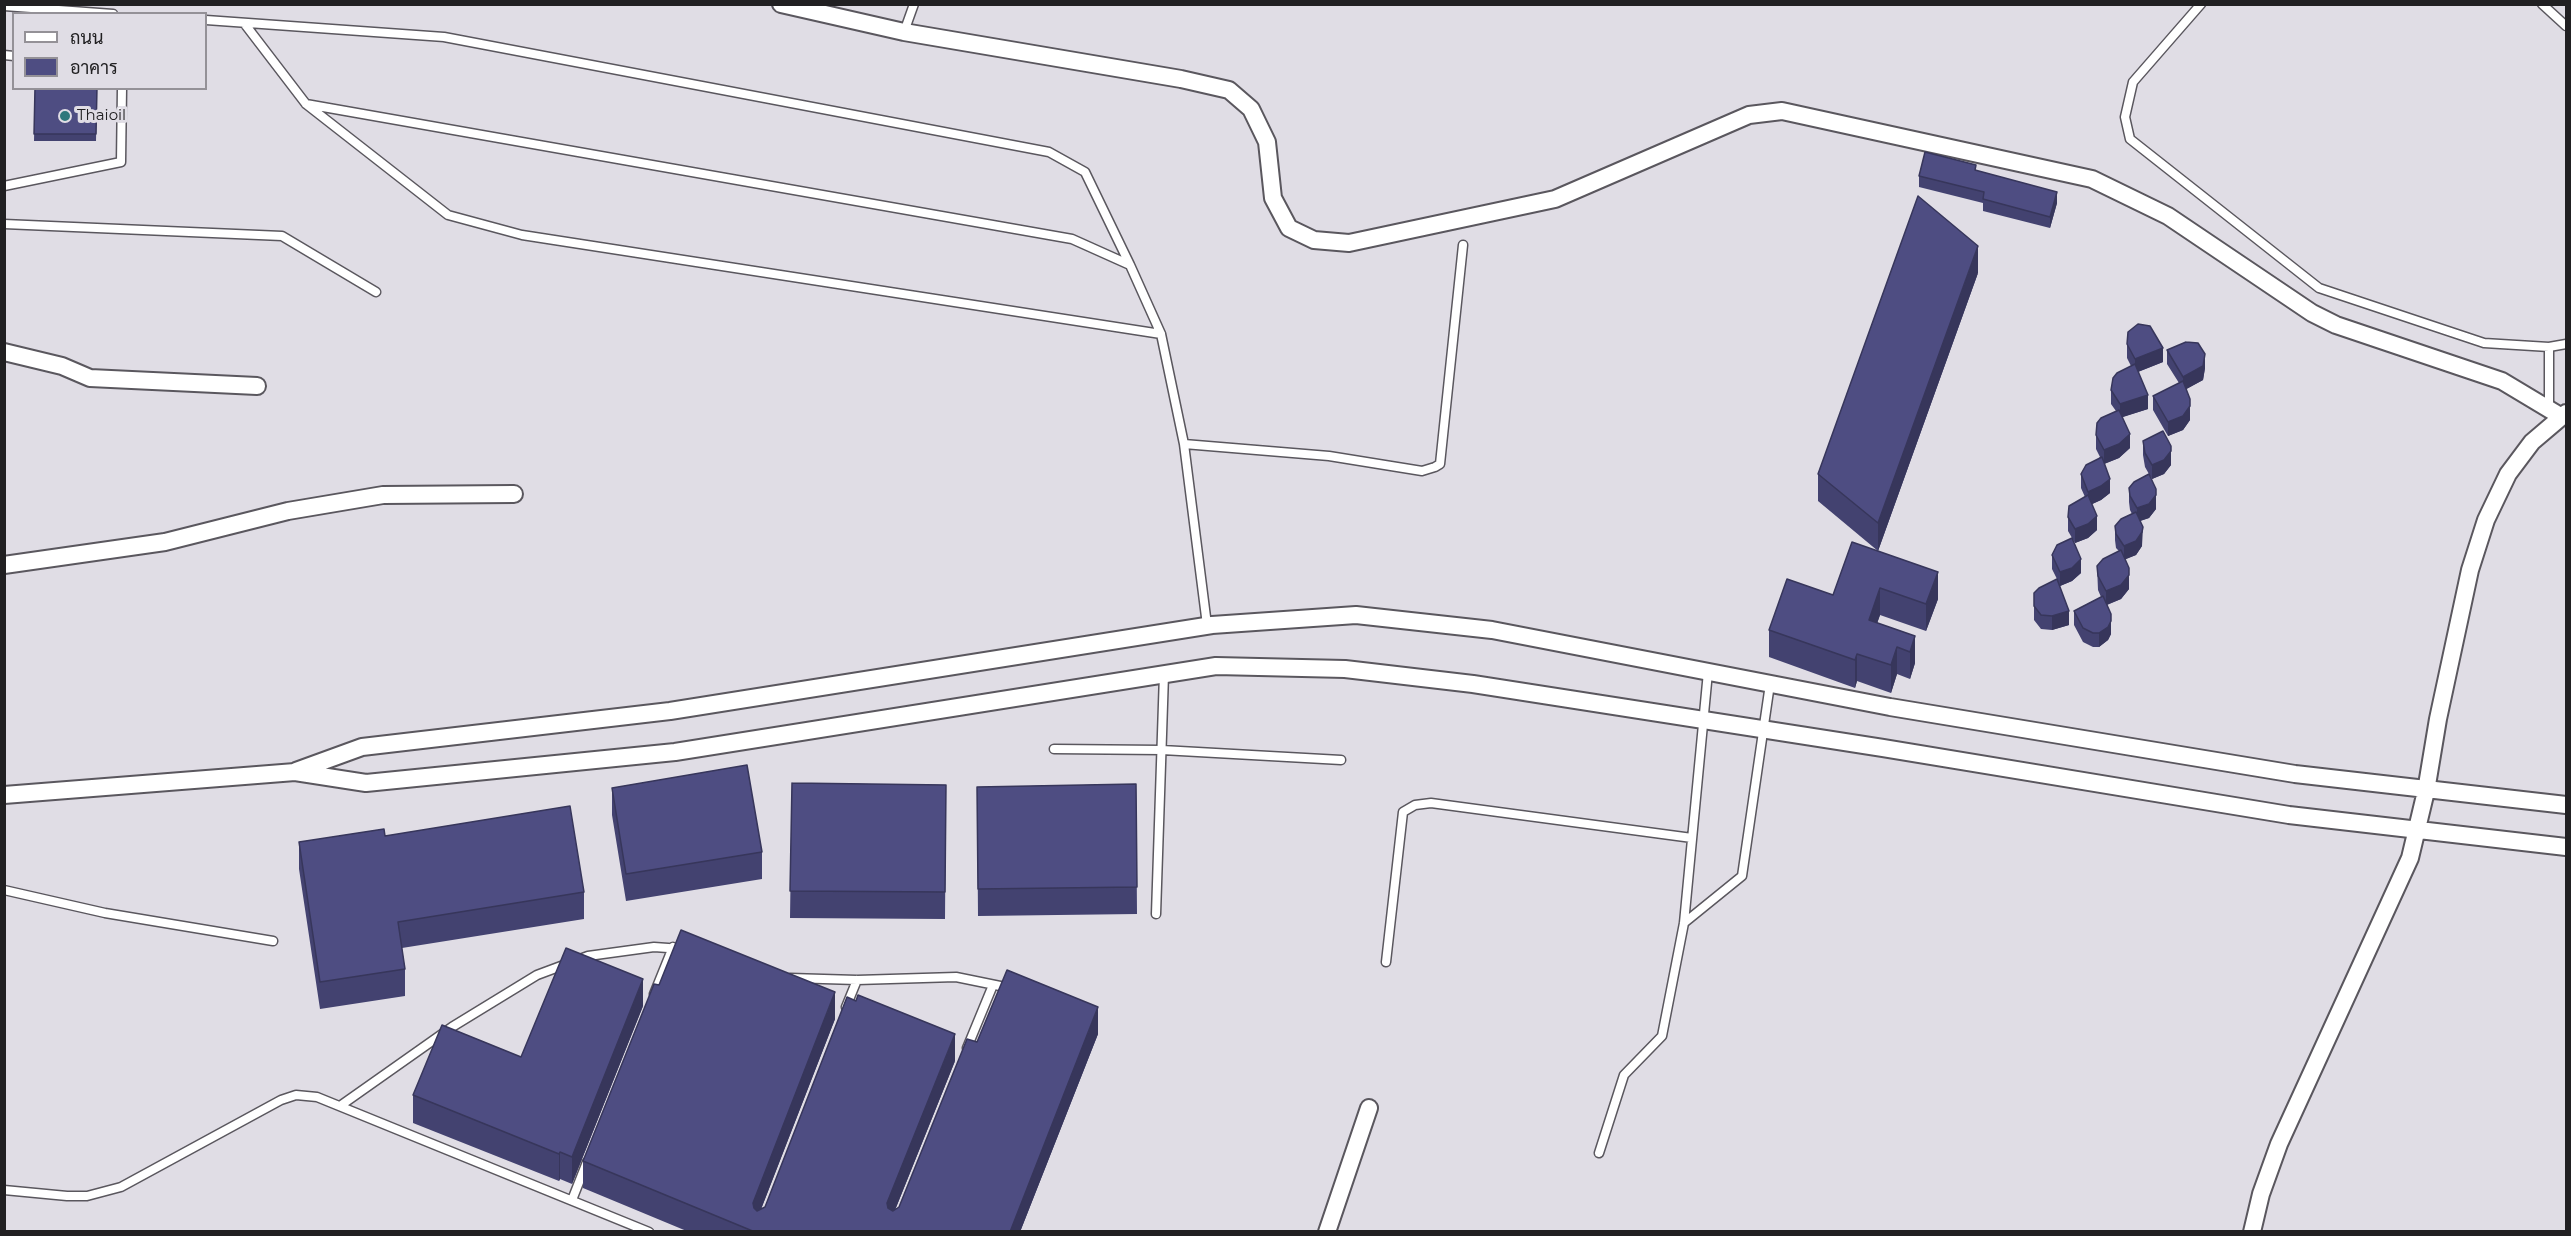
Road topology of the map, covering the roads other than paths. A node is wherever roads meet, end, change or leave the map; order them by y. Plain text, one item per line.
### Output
1 (781, 4) edge
2 (914, 4) edge
3 (2201, 4) edge
4 (2542, 4) edge
5 (4, 6) edge
6 (86, 12) edge
7 (207, 20) edge
8 (244, 22) junction
9 (2566, 26) edge
10 (904, 32) junction
11 (122, 90) edge
12 (306, 104) junction
13 (4, 186) edge
14 (4, 224) edge
15 (1463, 245) dead end
16 (1130, 266) junction
17 (376, 292) dead end
18 (1161, 334) junction
19 (2566, 344) edge
20 (2549, 347) junction
21 (4, 351) edge
22 (257, 386) dead end
23 (2559, 413) edge
24 (1184, 444) junction
25 (514, 494) dead end
26 (4, 565) edge
27 (1206, 625) junction
28 (1708, 672) junction
29 (1164, 674) junction
30 (1770, 684) junction
31 (1703, 720) junction
32 (1763, 729) junction
33 (1054, 748) dead end
34 (1162, 750) junction
35 (1341, 760) dead end
36 (295, 772) junction
37 (2426, 791) junction
38 (4, 795) edge
39 (2566, 806) edge
40 (2417, 829) junction
41 (1692, 838) junction
42 (2566, 847) edge
43 (4, 890) edge
44 (1156, 914) dead end
45 (1684, 923) junction
46 (273, 941) dead end
47 (673, 947) junction
48 (695, 953) edge
49 (1386, 962) dead end
50 (784, 978) edge
51 (857, 980) junction
52 (993, 985) junction
53 (1005, 987) edge
54 (651, 1002) edge
55 (844, 1012) edge
56 (963, 1060) edge
57 (340, 1106) junction
58 (1369, 1108) dead end
59 (1599, 1153) dead end
60 (590, 1156) edge
61 (4, 1190) edge
62 (572, 1200) junction
63 (649, 1232) edge
64 (1327, 1232) edge
65 (2252, 1232) edge

1 - 10 street
2 - 10 lane
3 - 20 lane
4 - 9 lane
5 - 6 lane
7 - 8 lane
8 - 12 lane
8 - 16 lane
10 - 23 street
11 - 13 lane
12 - 16 lane
12 - 18 lane
14 - 17 lane
15 - 24 lane
16 - 18 lane
18 - 24 lane
19 - 20 lane
20 - 23 lane
21 - 22 street
23 - 37 street
24 - 27 lane
25 - 26 street
27 - 28 street
27 - 36 street
28 - 30 street
28 - 31 lane
29 - 31 street
29 - 34 lane
29 - 36 street
30 - 32 lane
30 - 37 street
31 - 32 street
31 - 41 lane
32 - 40 street
32 - 45 lane
33 - 34 lane
34 - 35 lane
34 - 44 lane
36 - 38 street
37 - 39 street
37 - 40 street
40 - 42 street
40 - 65 street
41 - 45 lane
41 - 49 lane
43 - 46 lane
45 - 59 lane
47 - 48 lane
47 - 54 lane
47 - 57 lane
50 - 51 lane
51 - 52 lane
51 - 55 lane
52 - 53 lane
52 - 56 lane
57 - 61 lane
57 - 62 lane
58 - 64 street
60 - 62 lane
62 - 63 lane

